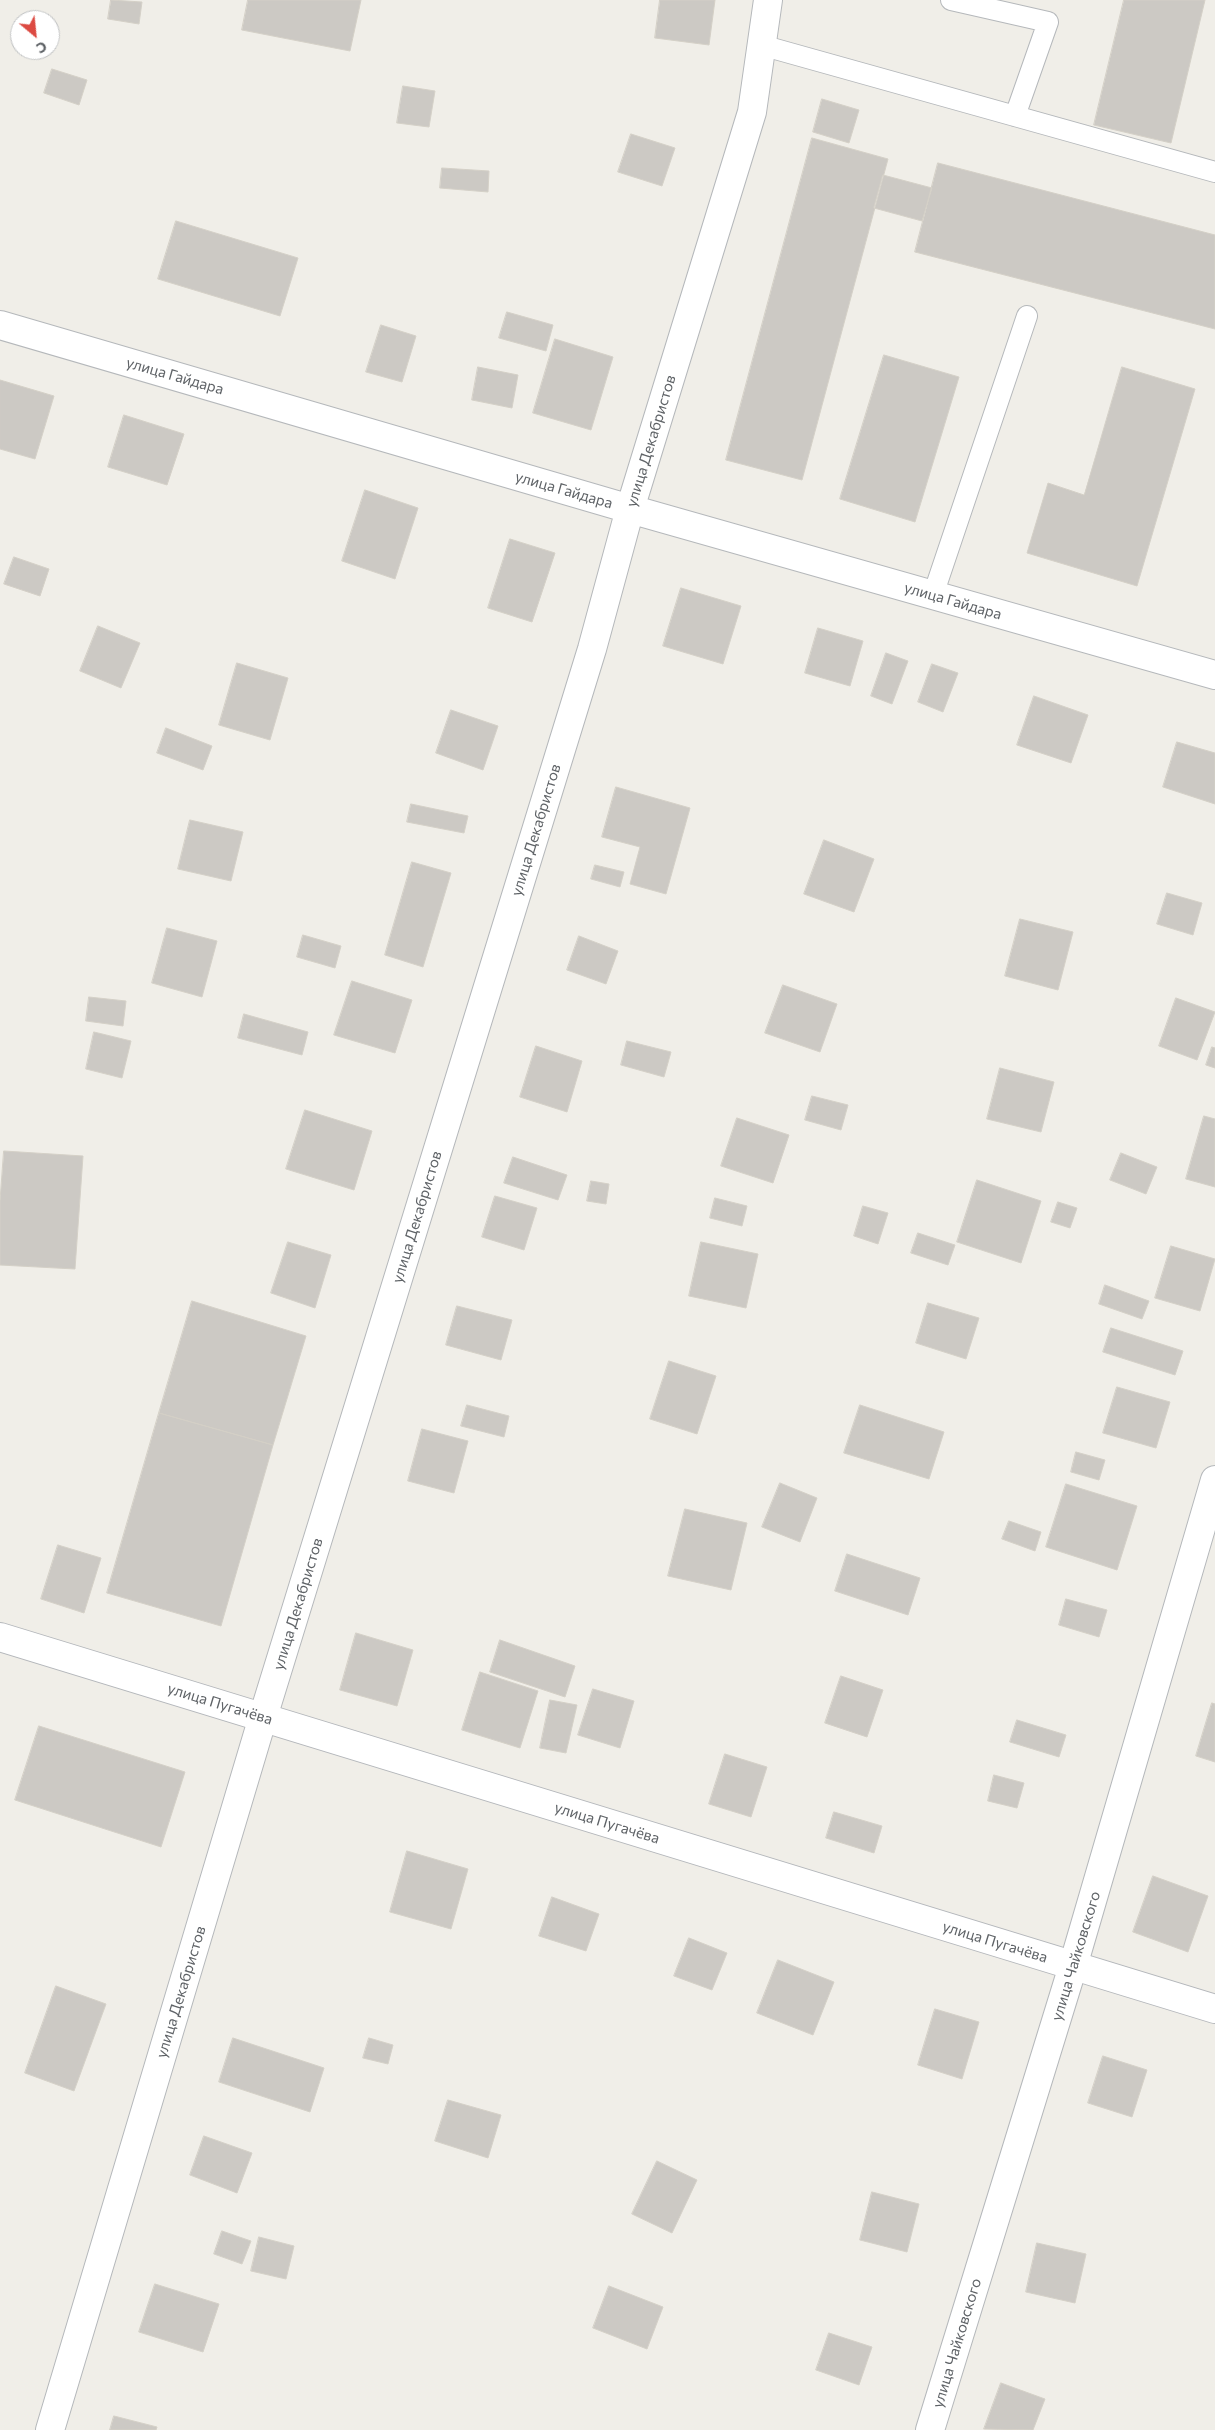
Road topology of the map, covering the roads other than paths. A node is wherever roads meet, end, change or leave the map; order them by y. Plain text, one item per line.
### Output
1 (768, 0) edge
2 (952, 0) edge
3 (761, 45) junction
4 (1015, 116) junction
5 (1215, 172) edge
6 (1027, 316) dead end
7 (0, 324) edge
8 (630, 509) junction
9 (933, 595) junction
10 (1215, 675) edge
11 (1215, 1480) edge
12 (0, 1637) edge
13 (263, 1717) junction
14 (1074, 1966) junction
15 (1215, 2009) edge
16 (50, 2430) edge
17 (930, 2430) edge

1 - 3 street, улица Декабристов
2 - 4 lane
3 - 4 lane
3 - 8 street, улица Декабристов
4 - 5 lane
6 - 9 lane
7 - 8 street, улица Гайдара
8 - 9 street, улица Гайдара
8 - 13 street, улица Декабристов
9 - 10 street, улица Гайдара
11 - 14 street, улица Чайковского
12 - 13 street, улица Пугачёва
13 - 14 street, улица Пугачёва
13 - 16 street, улица Декабристов
14 - 15 street, улица Пугачёва
14 - 17 street, улица Чайковского

